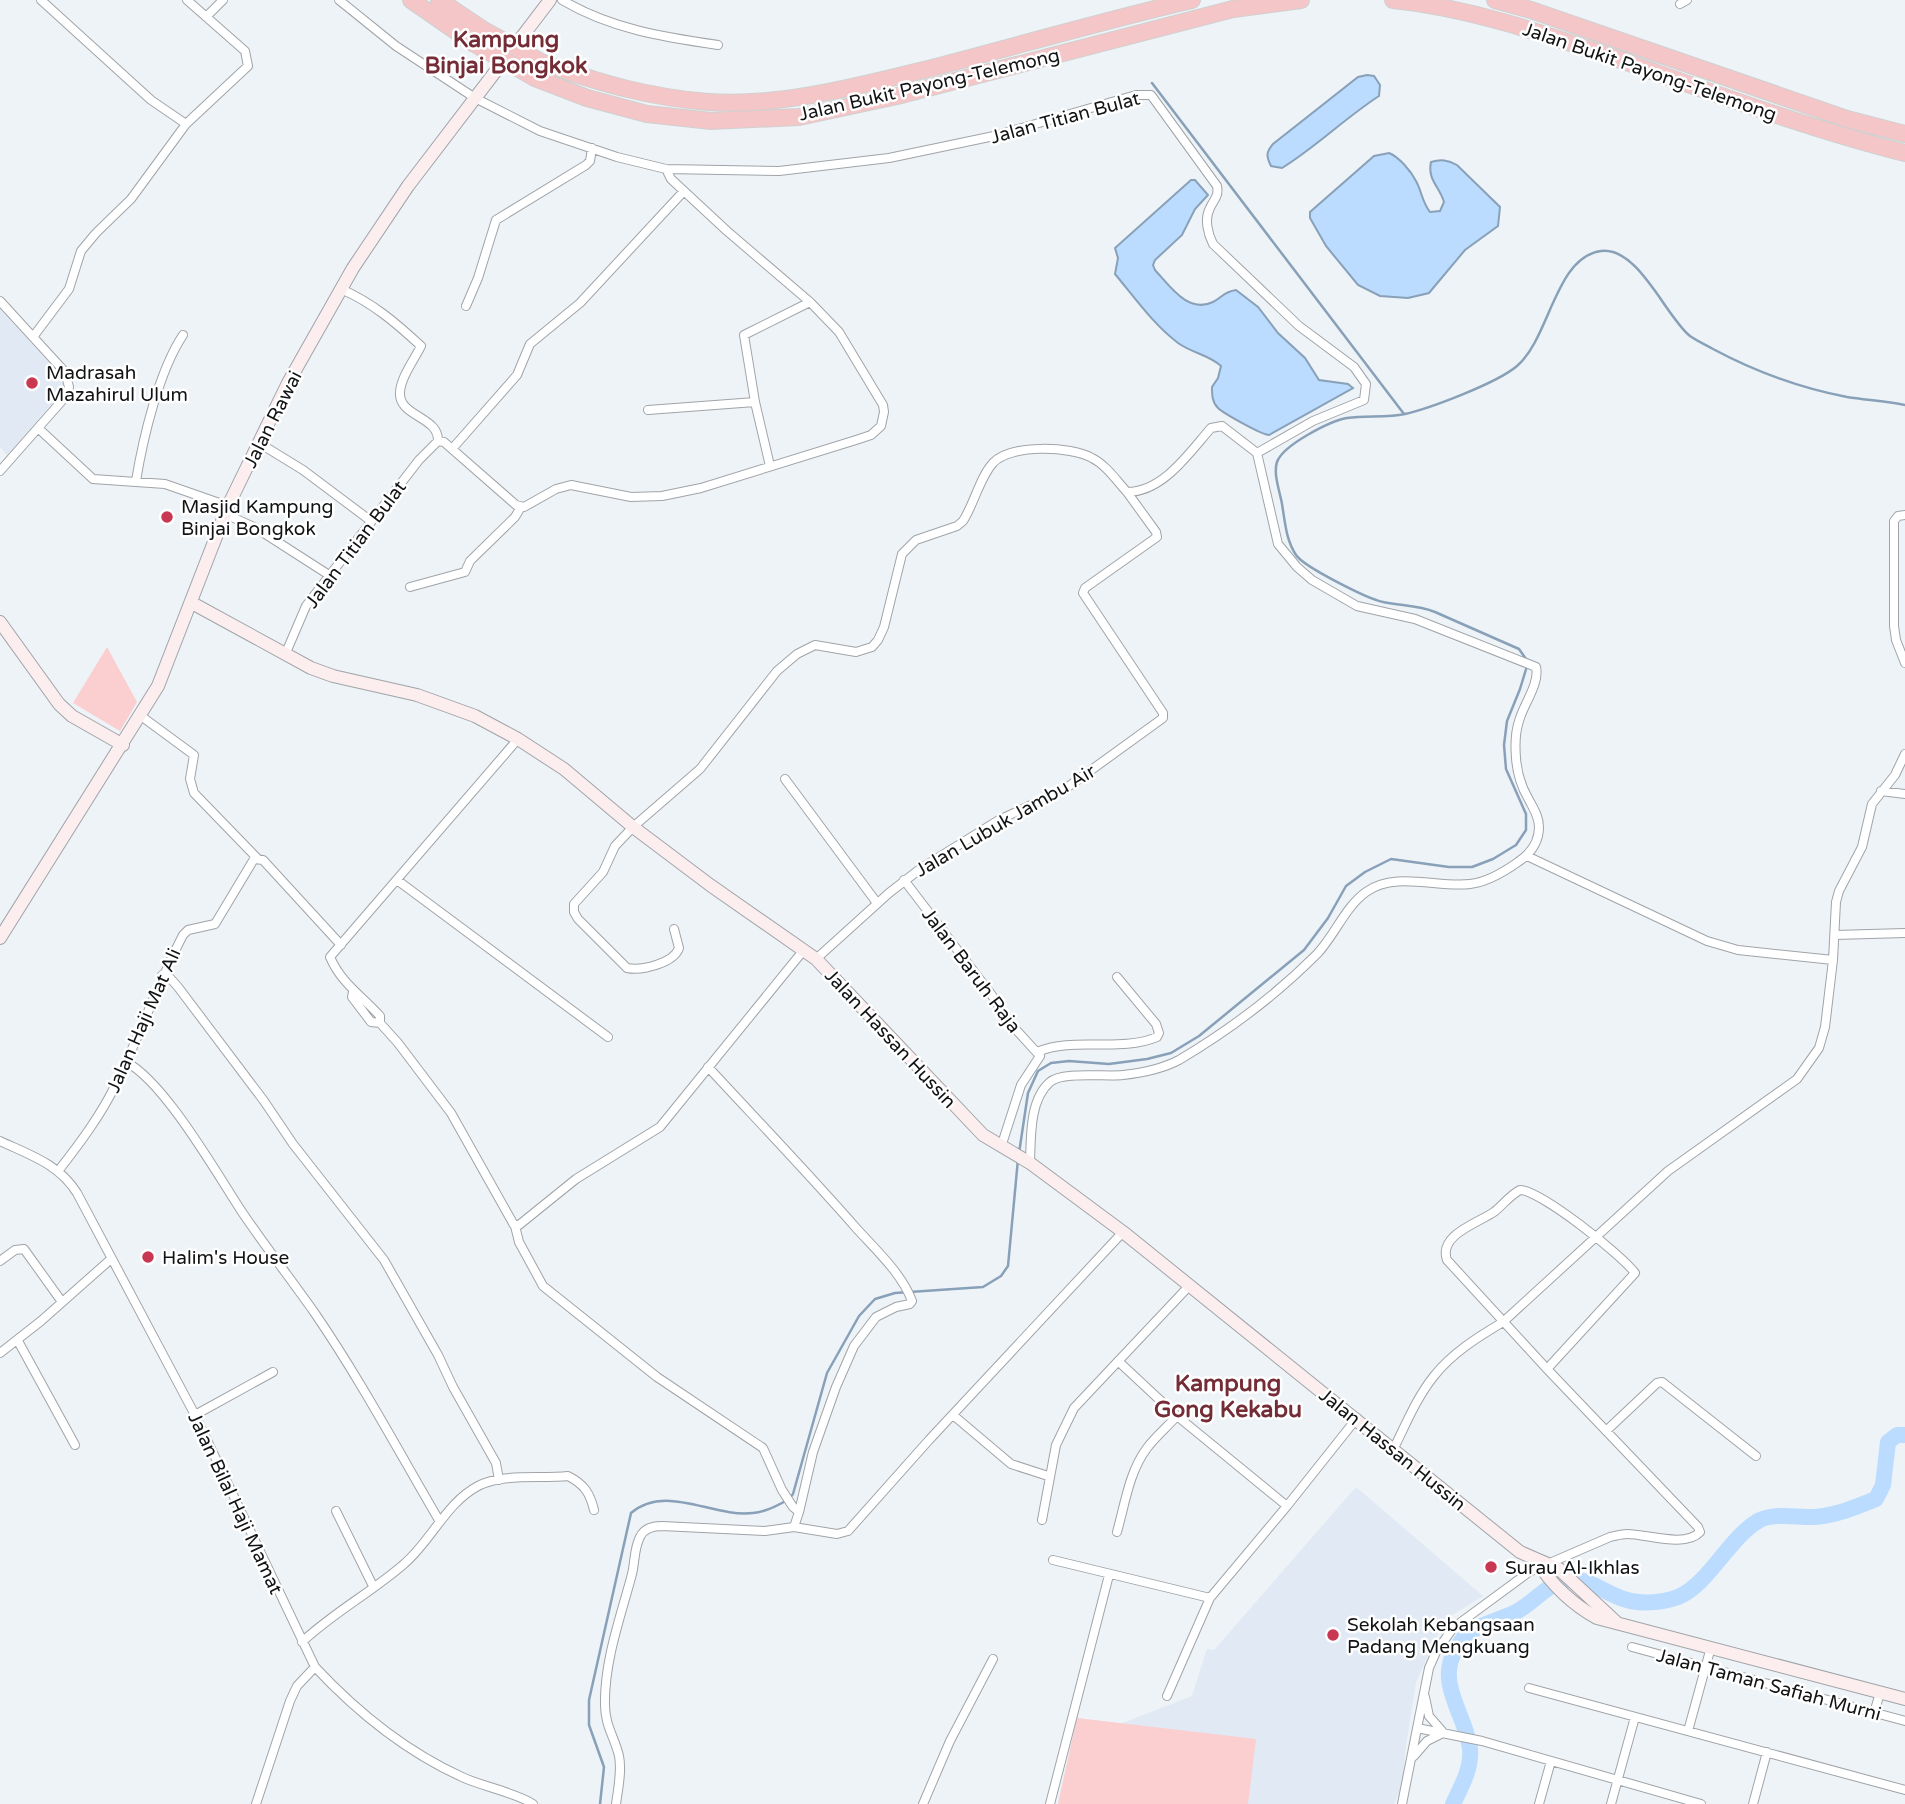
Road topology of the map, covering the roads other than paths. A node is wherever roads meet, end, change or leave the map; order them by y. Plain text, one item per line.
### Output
1 (41, 0) edge
2 (187, 0) edge
3 (223, 0) edge
4 (339, 0) edge
5 (411, 0) edge
6 (439, 0) edge
7 (550, 0) edge
8 (562, 0) edge
9 (1192, 0) edge
10 (1301, 0) edge
11 (1393, 0) edge
12 (1495, 0) edge
13 (206, 17) junction
14 (718, 45) dead end
15 (475, 98) junction
16 (186, 124) junction
17 (1905, 134) edge
18 (592, 148) junction
19 (1905, 153) edge
20 (666, 169) junction
21 (684, 191) junction
22 (341, 289) junction
23 (0, 301) edge
24 (810, 302) junction
25 (466, 306) dead end
26 (184, 335) dead end
27 (33, 337) junction
28 (755, 402) junction
29 (649, 410) dead end
30 (38, 428) junction
31 (439, 441) junction
32 (259, 443) junction
33 (452, 449) junction
34 (1257, 453) junction
35 (770, 466) junction
36 (0, 471) edge
37 (136, 481) junction
38 (1127, 492) junction
39 (521, 507) junction
40 (227, 510) junction
41 (1905, 515) edge
42 (372, 521) junction
43 (329, 575) junction
44 (410, 587) dead end
45 (192, 603) junction
46 (0, 621) edge
47 (285, 655) junction
48 (1905, 663) edge
49 (141, 716) junction
50 (518, 739) junction
51 (122, 745) junction
52 (1905, 754) edge
53 (785, 779) dead end
54 (1881, 791) junction
55 (1905, 794) edge
56 (633, 827) junction
57 (1527, 856) junction
58 (260, 859) junction
59 (397, 880) junction
60 (904, 880) junction
61 (877, 903) junction
62 (674, 929) dead end
63 (1905, 933) edge
64 (1835, 935) junction
65 (0, 938) edge
66 (341, 945) junction
67 (803, 951) junction
68 (816, 959) junction
69 (1833, 960) junction
70 (162, 975) junction
71 (1117, 977) dead end
72 (608, 1037) dead end
73 (1038, 1055) junction
74 (126, 1062) junction
75 (708, 1067) junction
76 (0, 1140) edge
77 (1005, 1150) junction
78 (1028, 1161) junction
79 (59, 1170) junction
80 (515, 1226) junction
81 (1123, 1232) junction
82 (1598, 1238) junction
83 (111, 1259) junction
84 (0, 1261) edge
85 (1190, 1285) junction
86 (62, 1302) junction
87 (1503, 1322) junction
88 (18, 1340) junction
89 (0, 1353) edge
90 (1118, 1361) junction
91 (1547, 1369) junction
92 (273, 1372) dead end
93 (195, 1415) junction
94 (953, 1415) junction
95 (1177, 1416) junction
96 (1357, 1418) junction
97 (1605, 1431) junction
98 (75, 1445) dead end
99 (1394, 1448) junction
100 (1756, 1456) dead end
101 (1048, 1476) junction
102 (499, 1480) junction
103 (1287, 1506) junction
104 (796, 1509) junction
105 (594, 1510) dead end
106 (336, 1511) dead end
107 (1042, 1520) dead end
108 (440, 1522) junction
109 (793, 1527) junction
110 (1117, 1532) dead end
111 (1053, 1560) dead end
112 (1548, 1568) junction
113 (1109, 1575) junction
114 (373, 1586) junction
115 (1210, 1598) junction
116 (302, 1642) junction
117 (1632, 1647) dead end
118 (1711, 1647) junction
119 (993, 1659) dead end
120 (315, 1667) junction
121 (1706, 1667) junction
122 (1529, 1688) dead end
123 (1424, 1689) junction
124 (1880, 1693) junction
125 (1167, 1696) dead end
126 (1905, 1699) edge
127 (1874, 1713) junction
128 (1635, 1717) junction
129 (1905, 1721) edge
130 (1417, 1728) junction
131 (1688, 1731) junction
132 (1446, 1733) junction
133 (1767, 1752) junction
134 (1412, 1758) junction
135 (1552, 1761) junction
136 (1618, 1780) junction
137 (1905, 1790) edge
138 (1683, 1802) edge
139 (529, 1803) edge
140 (256, 1804) edge
141 (616, 1804) edge
142 (923, 1804) edge
143 (1050, 1804) edge
144 (1402, 1804) edge
145 (1539, 1804) edge
146 (1611, 1804) edge
147 (1700, 1804) edge
148 (1753, 1804) edge

1 - 16 street
2 - 13 street
3 - 13 street
4 - 15 street, Jalan Titian Bulat
5 - 10 highway, Jalan Bukit Payong-Telemong, bridge
6 - 9 highway, Jalan Bukit Payong-Telemong, bridge
7 - 15 street, Jalan Rawai
8 - 14 street
11 - 19 highway, Jalan Bukit Payong-Telemong
12 - 17 highway, Jalan Bukit Payong-Telemong
13 - 16 street
15 - 18 street, Jalan Titian Bulat
15 - 22 street, Jalan Rawai
16 - 27 street
18 - 20 street, Jalan Titian Bulat
18 - 25 street
20 - 21 street
20 - 34 street, Jalan Titian Bulat
21 - 24 street
21 - 33 street
22 - 31 street
22 - 32 street, Jalan Rawai
23 - 27 street
24 - 28 street
24 - 35 street
26 - 37 street
27 - 30 street
28 - 29 street
28 - 35 street
30 - 36 street
30 - 37 street
31 - 33 street
31 - 42 street, Jalan Titian Bulat
32 - 40 street, Jalan Rawai
32 - 42 street
33 - 39 street
34 - 38 street
34 - 57 street
35 - 39 street
37 - 40 street
38 - 56 street
38 - 60 street, Jalan Lubuk Jambu Air
39 - 44 street
40 - 43 street
40 - 45 street, Jalan Rawai
41 - 48 street
42 - 43 street, Jalan Titian Bulat
43 - 47 street, Jalan Titian Bulat
45 - 47 street, Jalan Hassan Hussin
45 - 49 street, Jalan Rawai
46 - 51 street
47 - 50 street, Jalan Hassan Hussin
49 - 51 street, Jalan Rawai
49 - 58 street
50 - 56 street, Jalan Hassan Hussin
50 - 59 street
51 - 65 street, Jalan Rawai
52 - 54 street
53 - 61 street
54 - 55 street
54 - 64 street
56 - 62 street
56 - 67 street, Jalan Hassan Hussin
57 - 69 street
57 - 78 street
58 - 66 street
58 - 70 street, Jalan Haji Mat Ali
59 - 66 street
59 - 72 street
60 - 61 street, Jalan Lubuk Jambu Air
60 - 73 street, Jalan Baruh Raja
61 - 68 street, Jalan Lubuk Jambu Air
63 - 64 street
64 - 69 street
66 - 80 street
67 - 68 street, Jalan Hassan Hussin
67 - 75 street
68 - 77 street, Jalan Hassan Hussin
69 - 82 street
70 - 74 street, Jalan Haji Mat Ali
70 - 102 street
71 - 73 street
73 - 77 street
74 - 79 street, Jalan Haji Mat Ali
74 - 108 street
75 - 80 street
75 - 104 street
76 - 79 street, Jalan Bilal Haji Mamat
77 - 78 street, Jalan Hassan Hussin
78 - 81 street, Jalan Hassan Hussin
79 - 83 street, Jalan Bilal Haji Mamat
80 - 104 street
81 - 85 street, Jalan Hassan Hussin
81 - 94 street
82 - 87 street
82 - 87 street
82 - 91 street
83 - 86 street
83 - 93 street, Jalan Bilal Haji Mamat
84 - 86 street
85 - 90 street
85 - 96 street, Jalan Hassan Hussin
86 - 88 street
87 - 91 street
87 - 99 street
88 - 89 street
88 - 98 street
90 - 95 street
90 - 101 street
91 - 97 street
92 - 93 street
93 - 116 street, Jalan Bilal Haji Mamat
94 - 101 street
94 - 109 street
95 - 103 street
95 - 110 street
96 - 99 street, Jalan Hassan Hussin
96 - 103 street
97 - 100 street
97 - 112 street
99 - 112 street, Jalan Hassan Hussin
101 - 107 street
102 - 105 street
102 - 108 street
103 - 115 street
104 - 109 street
106 - 114 street
108 - 114 street
109 - 141 street
111 - 113 street
112 - 118 street, Jalan Hassan Hussin
112 - 123 street
113 - 115 street
113 - 143 street
114 - 116 street
115 - 125 street
116 - 120 street, Jalan Bilal Haji Mamat
117 - 121 street, Jalan Taman Safiah Murni
118 - 121 street
118 - 124 street, Jalan Hassan Hussin
119 - 142 street
120 - 139 street, Jalan Bilal Haji Mamat
120 - 140 street
121 - 127 street, Jalan Taman Safiah Murni
121 - 131 street
122 - 128 street
123 - 130 street
123 - 132 street
124 - 126 street, Jalan Hassan Hussin
124 - 127 street
127 - 129 street, Jalan Taman Safiah Murni
128 - 131 street
128 - 136 street
130 - 132 street
130 - 134 street
131 - 133 street
132 - 134 street
132 - 135 street
133 - 137 street
133 - 148 street
134 - 144 street
135 - 136 street
135 - 145 street
136 - 138 street
136 - 146 street
138 - 147 street

